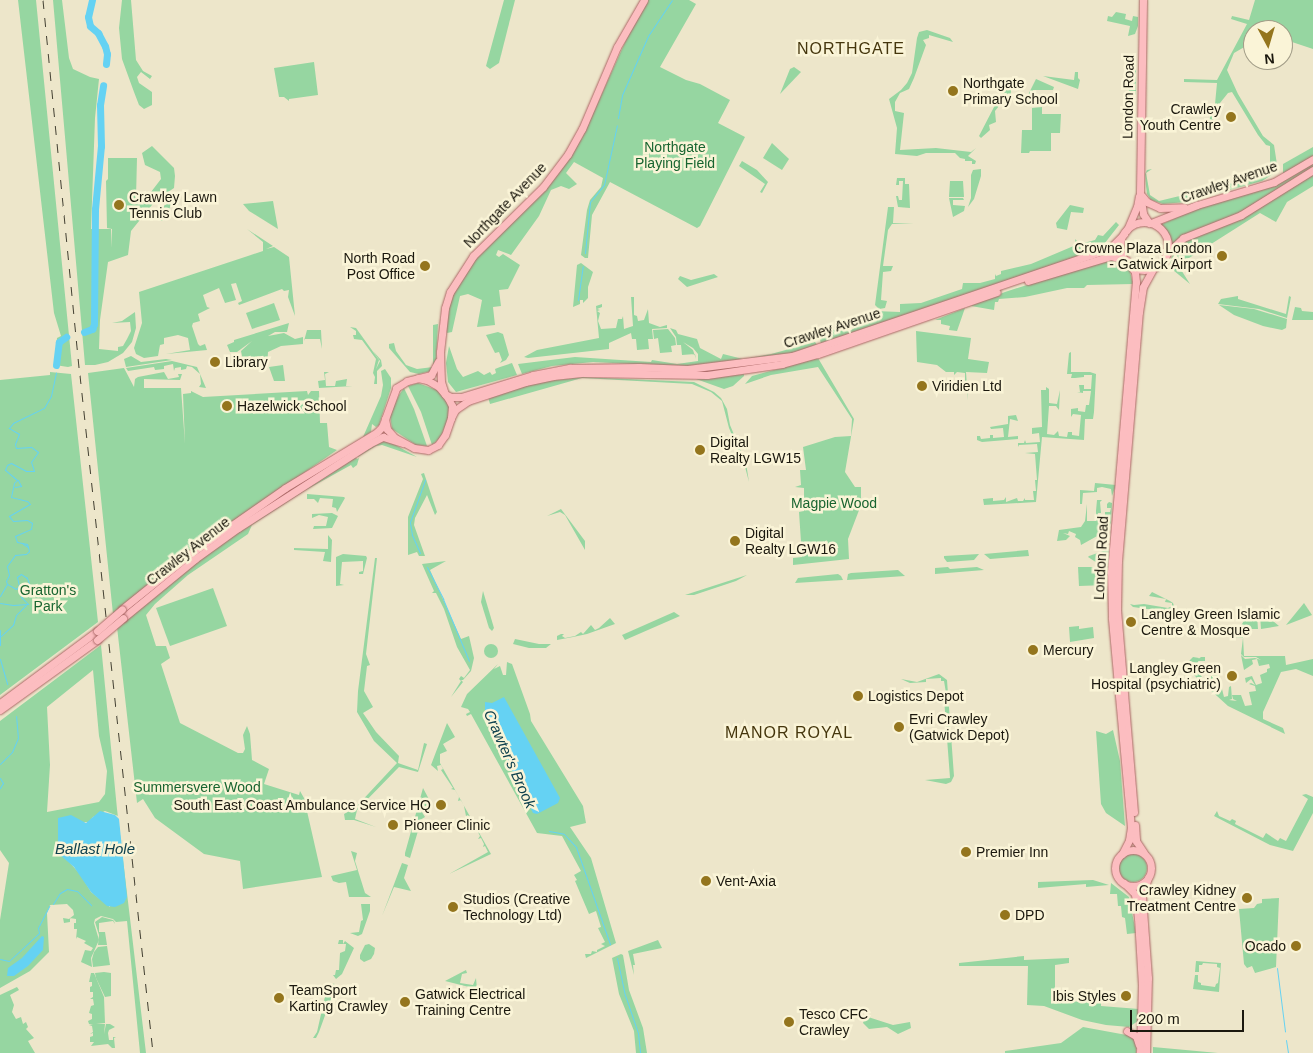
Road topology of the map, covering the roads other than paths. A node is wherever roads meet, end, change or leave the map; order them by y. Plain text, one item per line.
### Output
1 (644, 0) edge
2 (1143, 0) edge
3 (1313, 159) edge
4 (1313, 170) edge
5 (1140, 194) junction
6 (1197, 205) junction
7 (1150, 223) junction
8 (1125, 232) junction
9 (1167, 253) junction
10 (1127, 262) junction
11 (1154, 267) junction
12 (440, 352) junction
13 (417, 378) junction
14 (445, 394) junction
15 (451, 418) junction
16 (385, 419) junction
17 (407, 445) junction
18 (0, 702) edge
19 (0, 710) edge
20 (1144, 853) junction
21 (1122, 854) junction
22 (1148, 876) junction
23 (1124, 883) junction
24 (1142, 1021) junction
25 (1140, 1053) edge
26 (1146, 1053) edge

1 - 12 main road, Northgate Avenue
2 - 5 main road, London Road
3 - 6 main road, Crawley Avenue
4 - 9 main road, Crawley Avenue
5 - 6 main road
5 - 7 main road, London Road
5 - 8 main road, London Road
6 - 7 main road, Crawley Avenue
7 - 8 main road
7 - 9 main road
8 - 10 main road
8 - 14 main road, Crawley Avenue
9 - 11 main road
10 - 11 main road
10 - 15 main road, Crawley Avenue
10 - 21 main road, London Road
11 - 20 main road, London Road
12 - 13 main road, Northgate Avenue
12 - 14 main road, Northgate Avenue
13 - 14 main road
13 - 16 main road
14 - 15 main road
15 - 17 main road
16 - 17 main road
16 - 18 main road, Crawley Avenue, bridge
17 - 19 main road, Crawley Avenue, bridge
20 - 21 main road
20 - 22 main road
21 - 23 main road
22 - 23 main road
22 - 26 main road
23 - 24 main road
24 - 25 main road
24 - 25 main road

